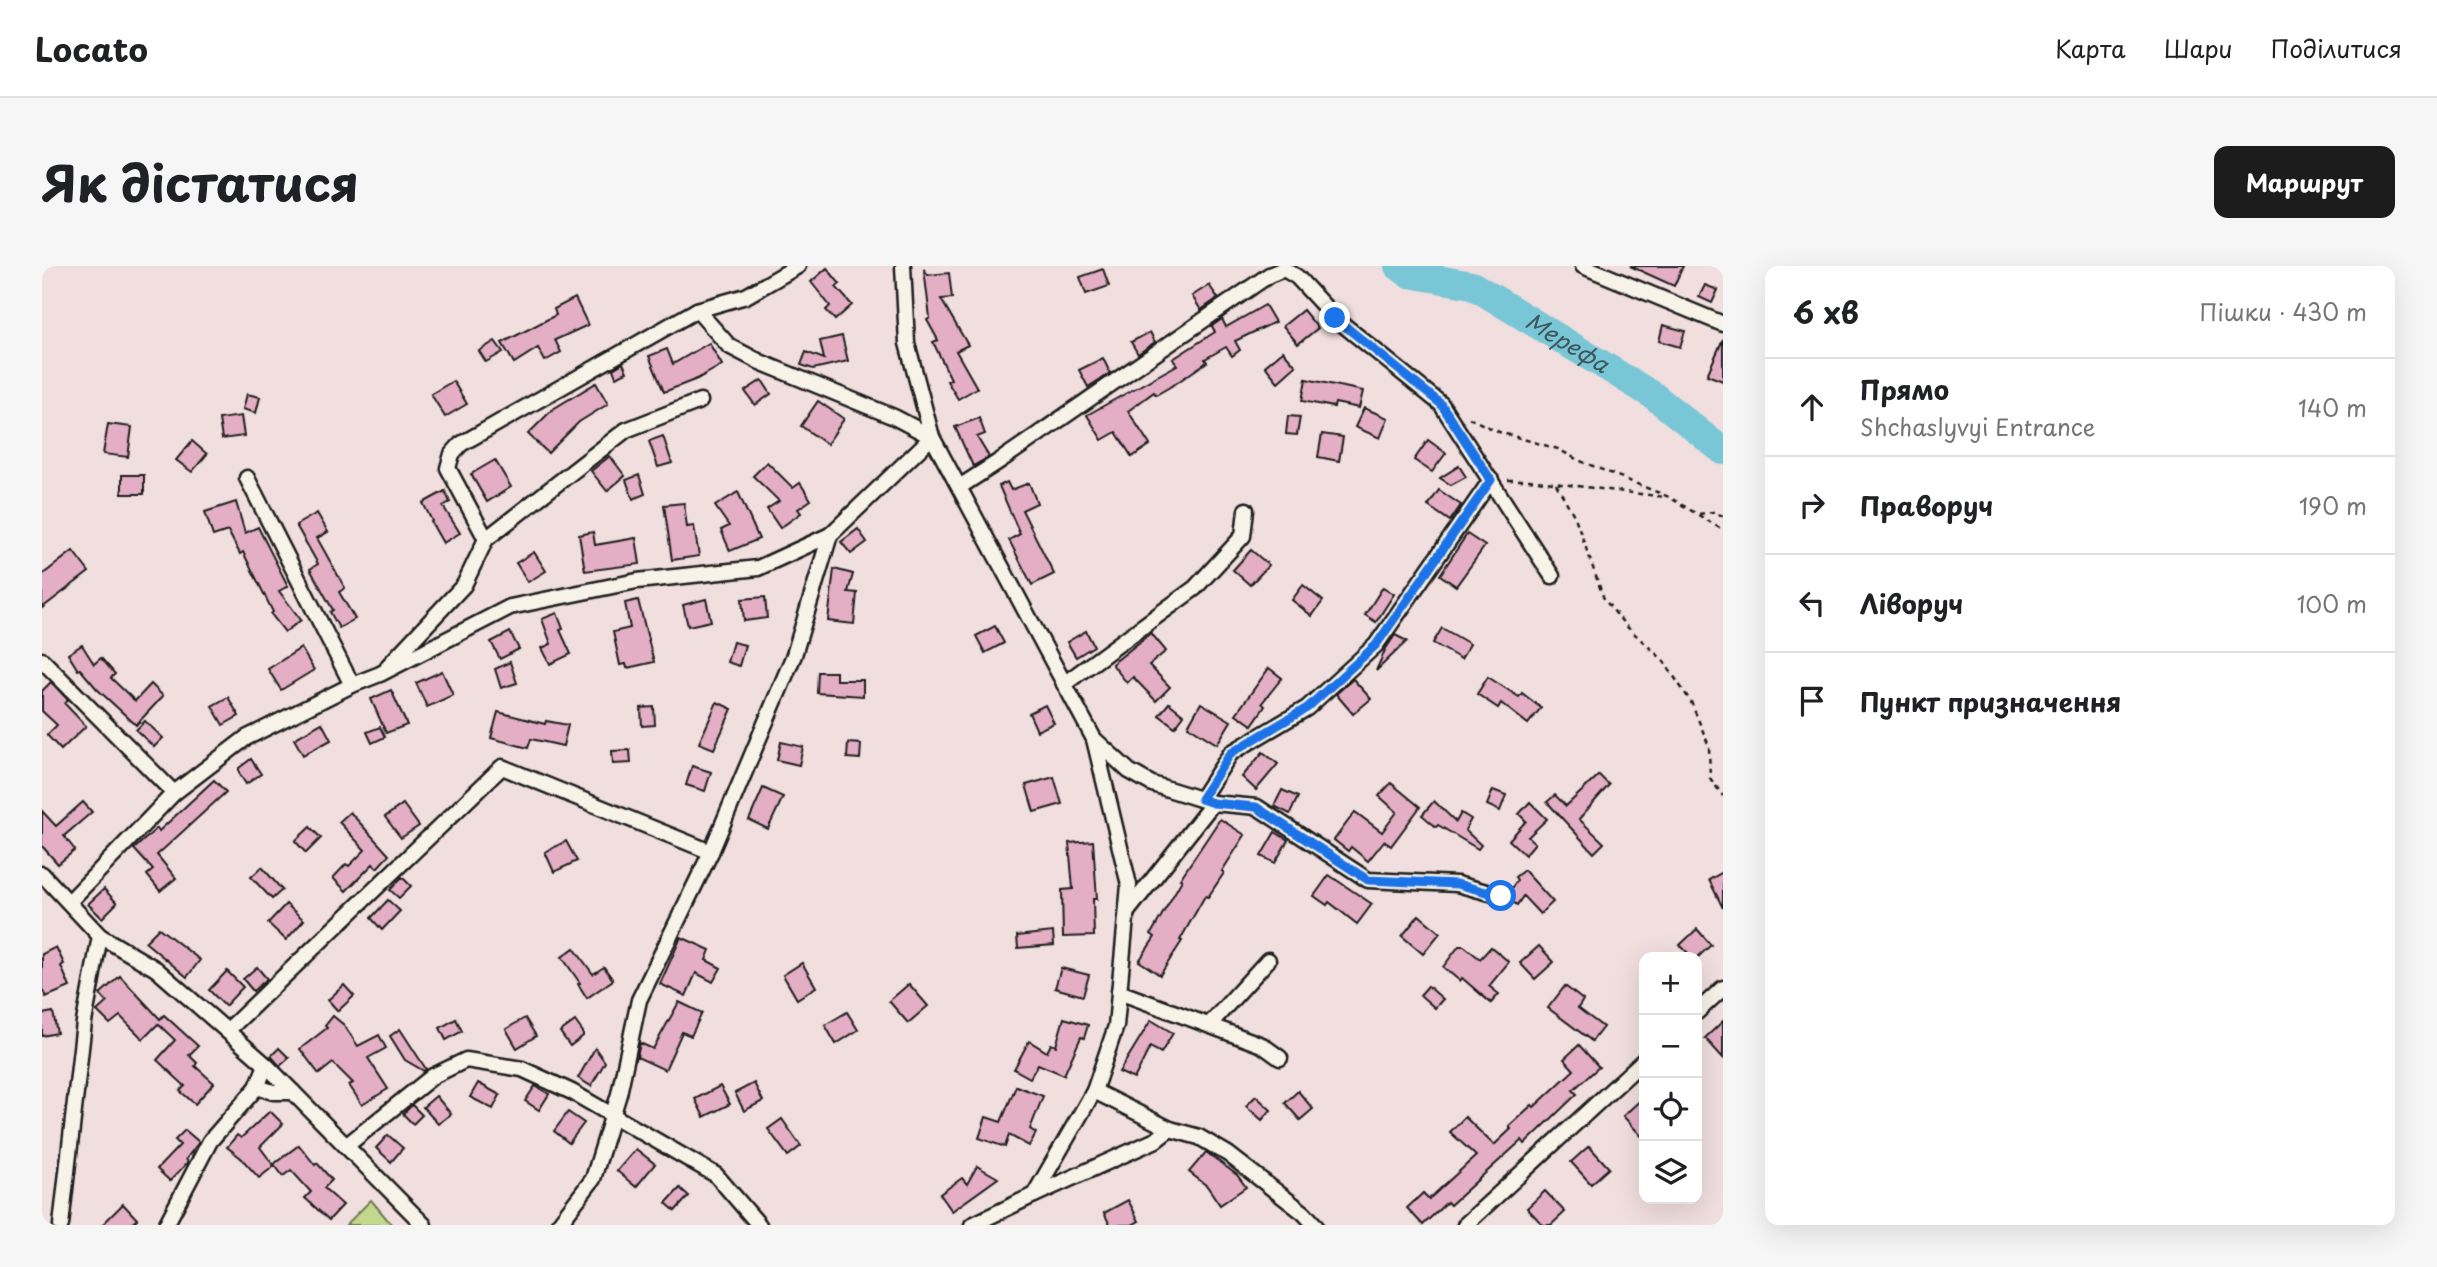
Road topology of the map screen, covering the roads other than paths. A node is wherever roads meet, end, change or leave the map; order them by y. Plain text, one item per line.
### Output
1 (798, 266) edge
2 (903, 266) edge
3 (1583, 266) edge
4 (696, 310) junction
5 (1723, 324) edge
6 (700, 401) dead end
7 (932, 437) junction
8 (247, 478) dead end
9 (1491, 480) junction
10 (961, 486) junction
11 (1246, 510) dead end
12 (831, 535) junction
13 (486, 539) junction
14 (1552, 576) dead end
15 (42, 660) edge
16 (380, 674) junction
17 (1064, 684) junction
18 (352, 685) junction
19 (1094, 739) junction
20 (174, 793) junction
21 (1207, 801) junction
22 (711, 852) junction
23 (42, 874) edge
24 (1501, 896) dead end
25 (69, 902) junction
26 (1126, 913) junction
27 (100, 936) junction
28 (1268, 960) dead end
29 (1723, 988) edge
30 (1119, 992) junction
31 (1702, 1007) edge
32 (1209, 1025) junction
33 (227, 1031) junction
34 (1279, 1058) dead end
35 (266, 1065) junction
36 (1639, 1065) edge
37 (257, 1087) junction
38 (1094, 1091) junction
39 (293, 1092) junction
40 (612, 1115) junction
41 (1170, 1129) junction
42 (346, 1146) junction
43 (1034, 1195) junction
44 (61, 1225) edge
45 (166, 1225) edge
46 (424, 1225) edge
47 (558, 1225) edge
48 (759, 1225) edge
49 (972, 1225) edge
50 (1315, 1225) edge
51 (1465, 1225) edge

1 - 4 street
2 - 7 street
3 - 5 street
4 - 7 street
4 - 13 street
6 - 13 street
7 - 10 street
7 - 12 street
8 - 18 street
9 - 10 street
9 - 14 street
9 - 21 street
10 - 17 street
11 - 17 street
12 - 16 street
12 - 22 street
13 - 16 street
15 - 20 street
16 - 18 street
17 - 19 street
18 - 20 street
19 - 21 street
19 - 26 street
20 - 25 street
21 - 24 street
21 - 26 street
22 - 33 street
22 - 40 street
23 - 25 street
25 - 27 street
26 - 30 street
27 - 33 street
27 - 44 street
28 - 32 street
29 - 31 street
30 - 32 street
30 - 38 street
32 - 34 street
33 - 35 street
35 - 37 street
35 - 39 street
36 - 51 street
37 - 39 street
37 - 45 street
38 - 41 street
38 - 43 street
39 - 42 street
40 - 42 street
40 - 47 street
40 - 48 street
41 - 43 street
41 - 50 street
42 - 46 street
43 - 49 street

